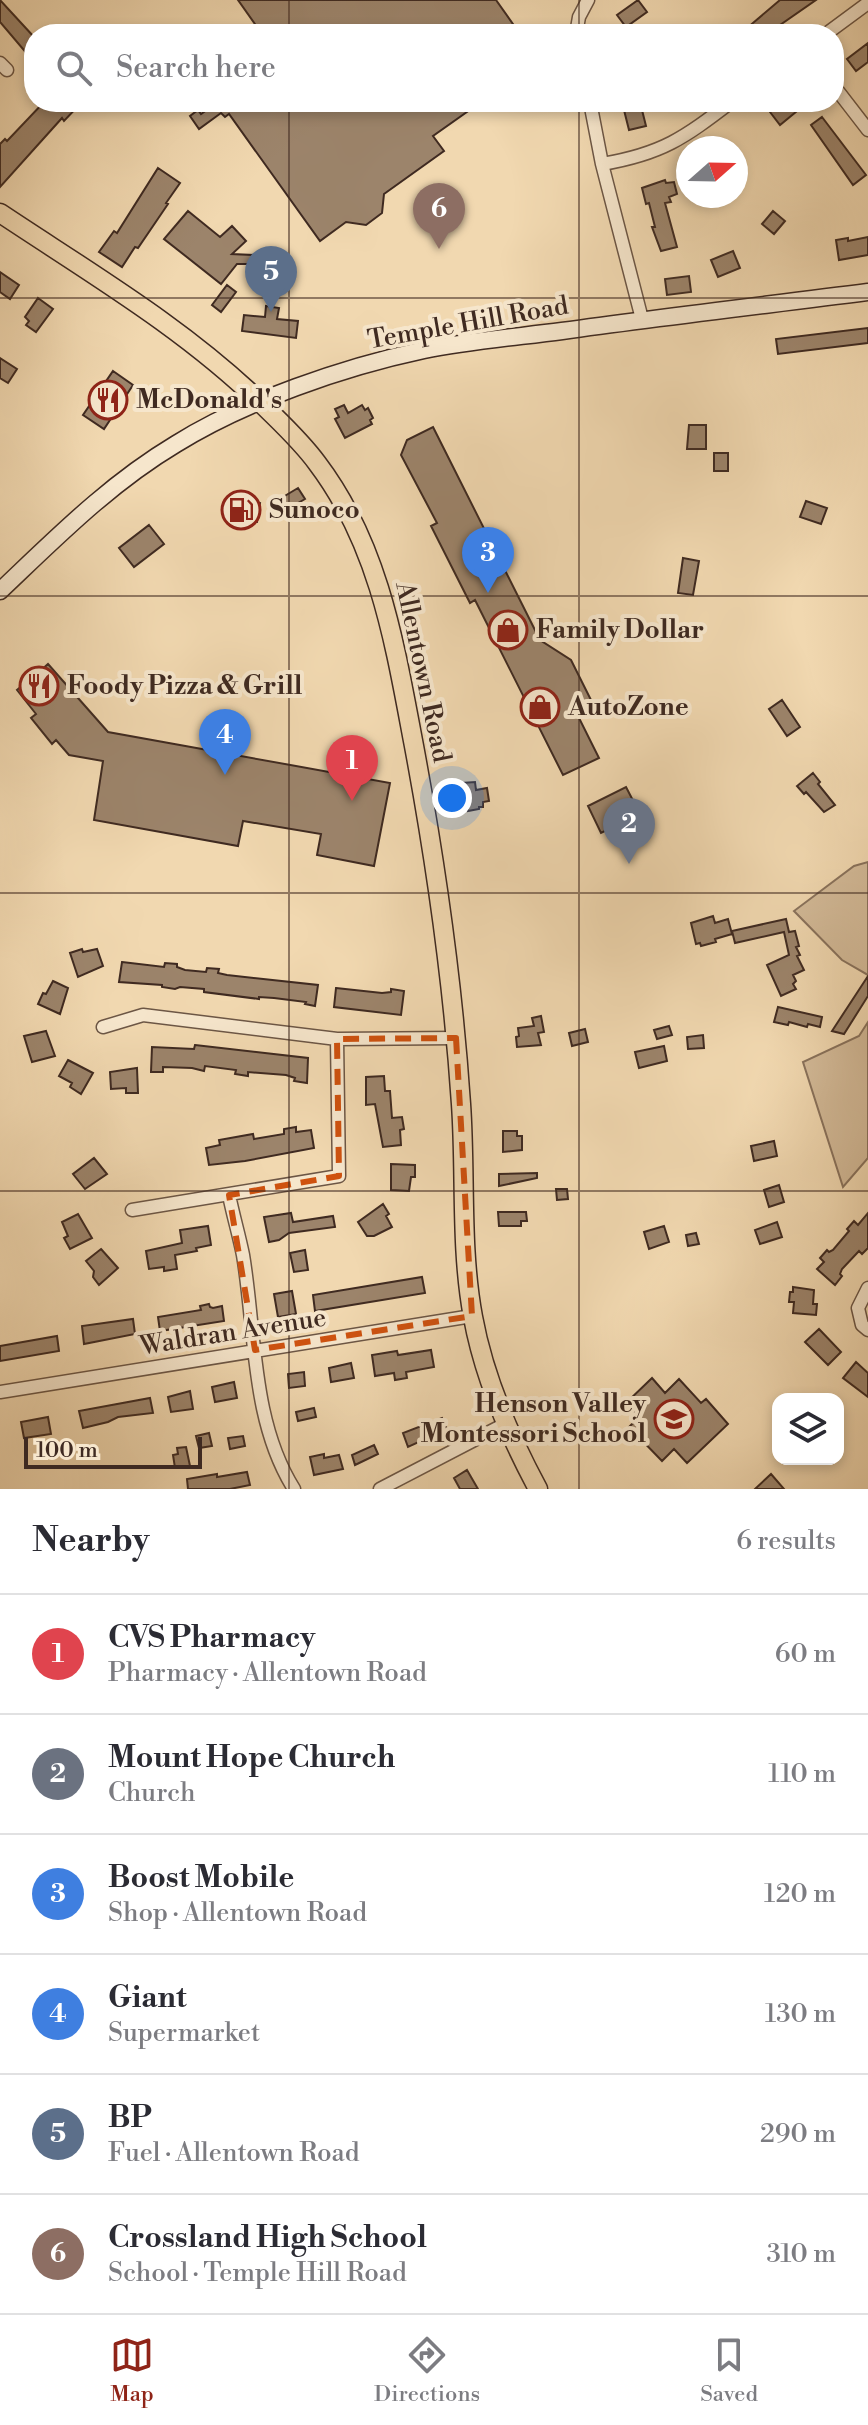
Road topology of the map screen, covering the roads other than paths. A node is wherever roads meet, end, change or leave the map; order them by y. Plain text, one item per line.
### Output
1 (588, 0) edge
2 (868, 3) edge
3 (578, 24) edge
4 (840, 24) edge
5 (844, 99) edge
6 (592, 112) edge
7 (717, 112) edge
8 (868, 130) edge
9 (602, 164) junction
10 (0, 213) edge
11 (868, 292) edge
12 (642, 319) junction
13 (261, 403) junction
14 (0, 591) edge
15 (103, 1027) dead end
16 (456, 1038) junction
17 (337, 1039) junction
18 (229, 1195) junction
19 (132, 1210) dead end
20 (868, 1288) edge
21 (472, 1316) junction
22 (868, 1330) edge
23 (255, 1350) junction
24 (0, 1392) edge
25 (505, 1424) junction
26 (294, 1489) edge
27 (380, 1489) edge
28 (538, 1489) edge

1 - 3 street
2 - 4 street
5 - 8 street
6 - 9 street
7 - 9 street
9 - 12 street
10 - 13 main road, Allentown Road
11 - 12 main road, Temple Hill Road
12 - 13 main road, Temple Hill Road
13 - 14 main road, Temple Hill Road
13 - 16 main road, Allentown Road
15 - 17 street
16 - 17 street
16 - 21 main road, Allentown Road
17 - 18 street
18 - 19 street
18 - 23 street
20 - 22 street
21 - 23 street, Waldran Avenue
21 - 25 main road, Allentown Road
23 - 24 street, Waldran Avenue
23 - 26 street
25 - 27 street
25 - 28 main road, Allentown Road

